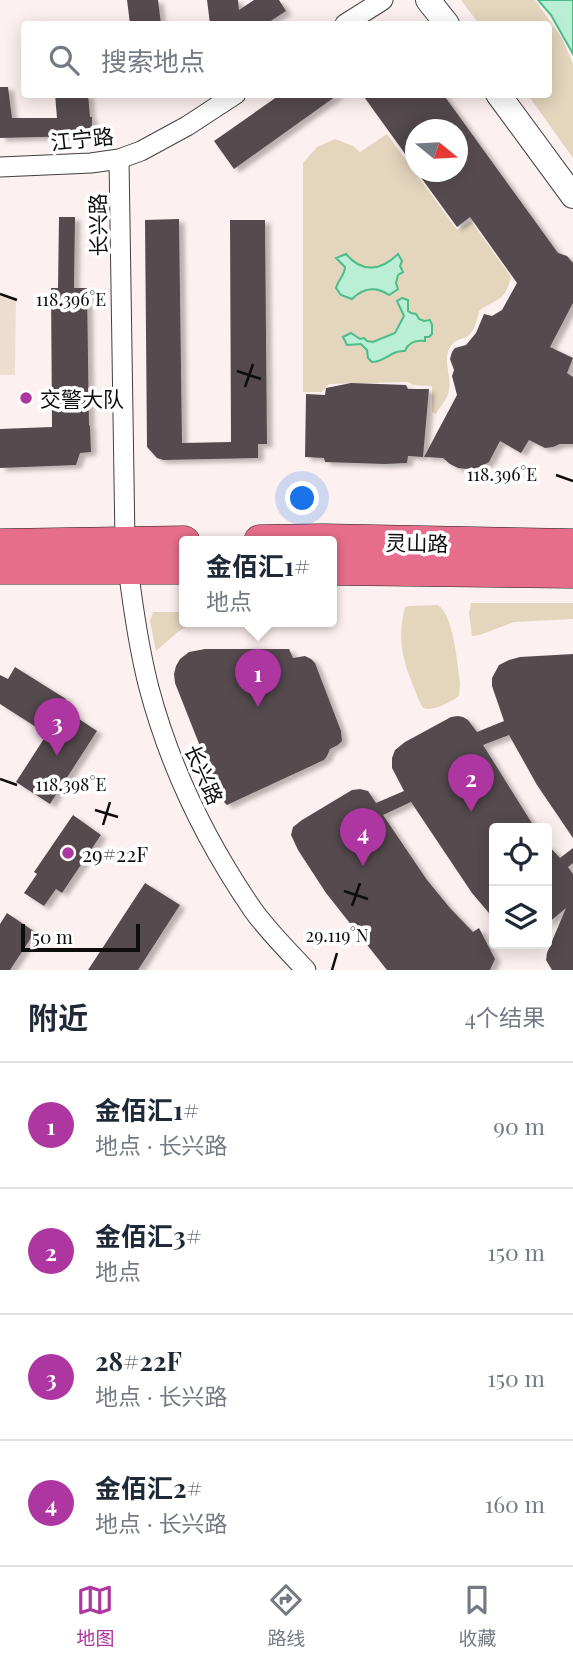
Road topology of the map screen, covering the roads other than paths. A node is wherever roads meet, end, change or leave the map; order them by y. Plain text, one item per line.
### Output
1 (383, 0) edge
2 (428, 0) edge
3 (350, 21) edge
4 (445, 21) edge
5 (230, 98) edge
6 (501, 98) edge
7 (119, 159) junction
8 (0, 167) edge
9 (573, 196) edge
10 (337, 540) edge
11 (179, 543) edge
12 (0, 545) edge
13 (573, 545) edge
14 (126, 555) junction
15 (179, 567) edge
16 (0, 568) edge
17 (337, 569) edge
18 (573, 572) edge
19 (306, 970) edge

1 - 3 street
2 - 4 street
5 - 7 street, 江宁路
6 - 9 street
7 - 8 street, 江宁路
7 - 14 street, 长兴路
10 - 13 highway, 灵山路
11 - 14 highway
12 - 14 highway
14 - 15 highway
14 - 16 highway
14 - 19 street, 长兴路
17 - 18 highway, 灵山路

